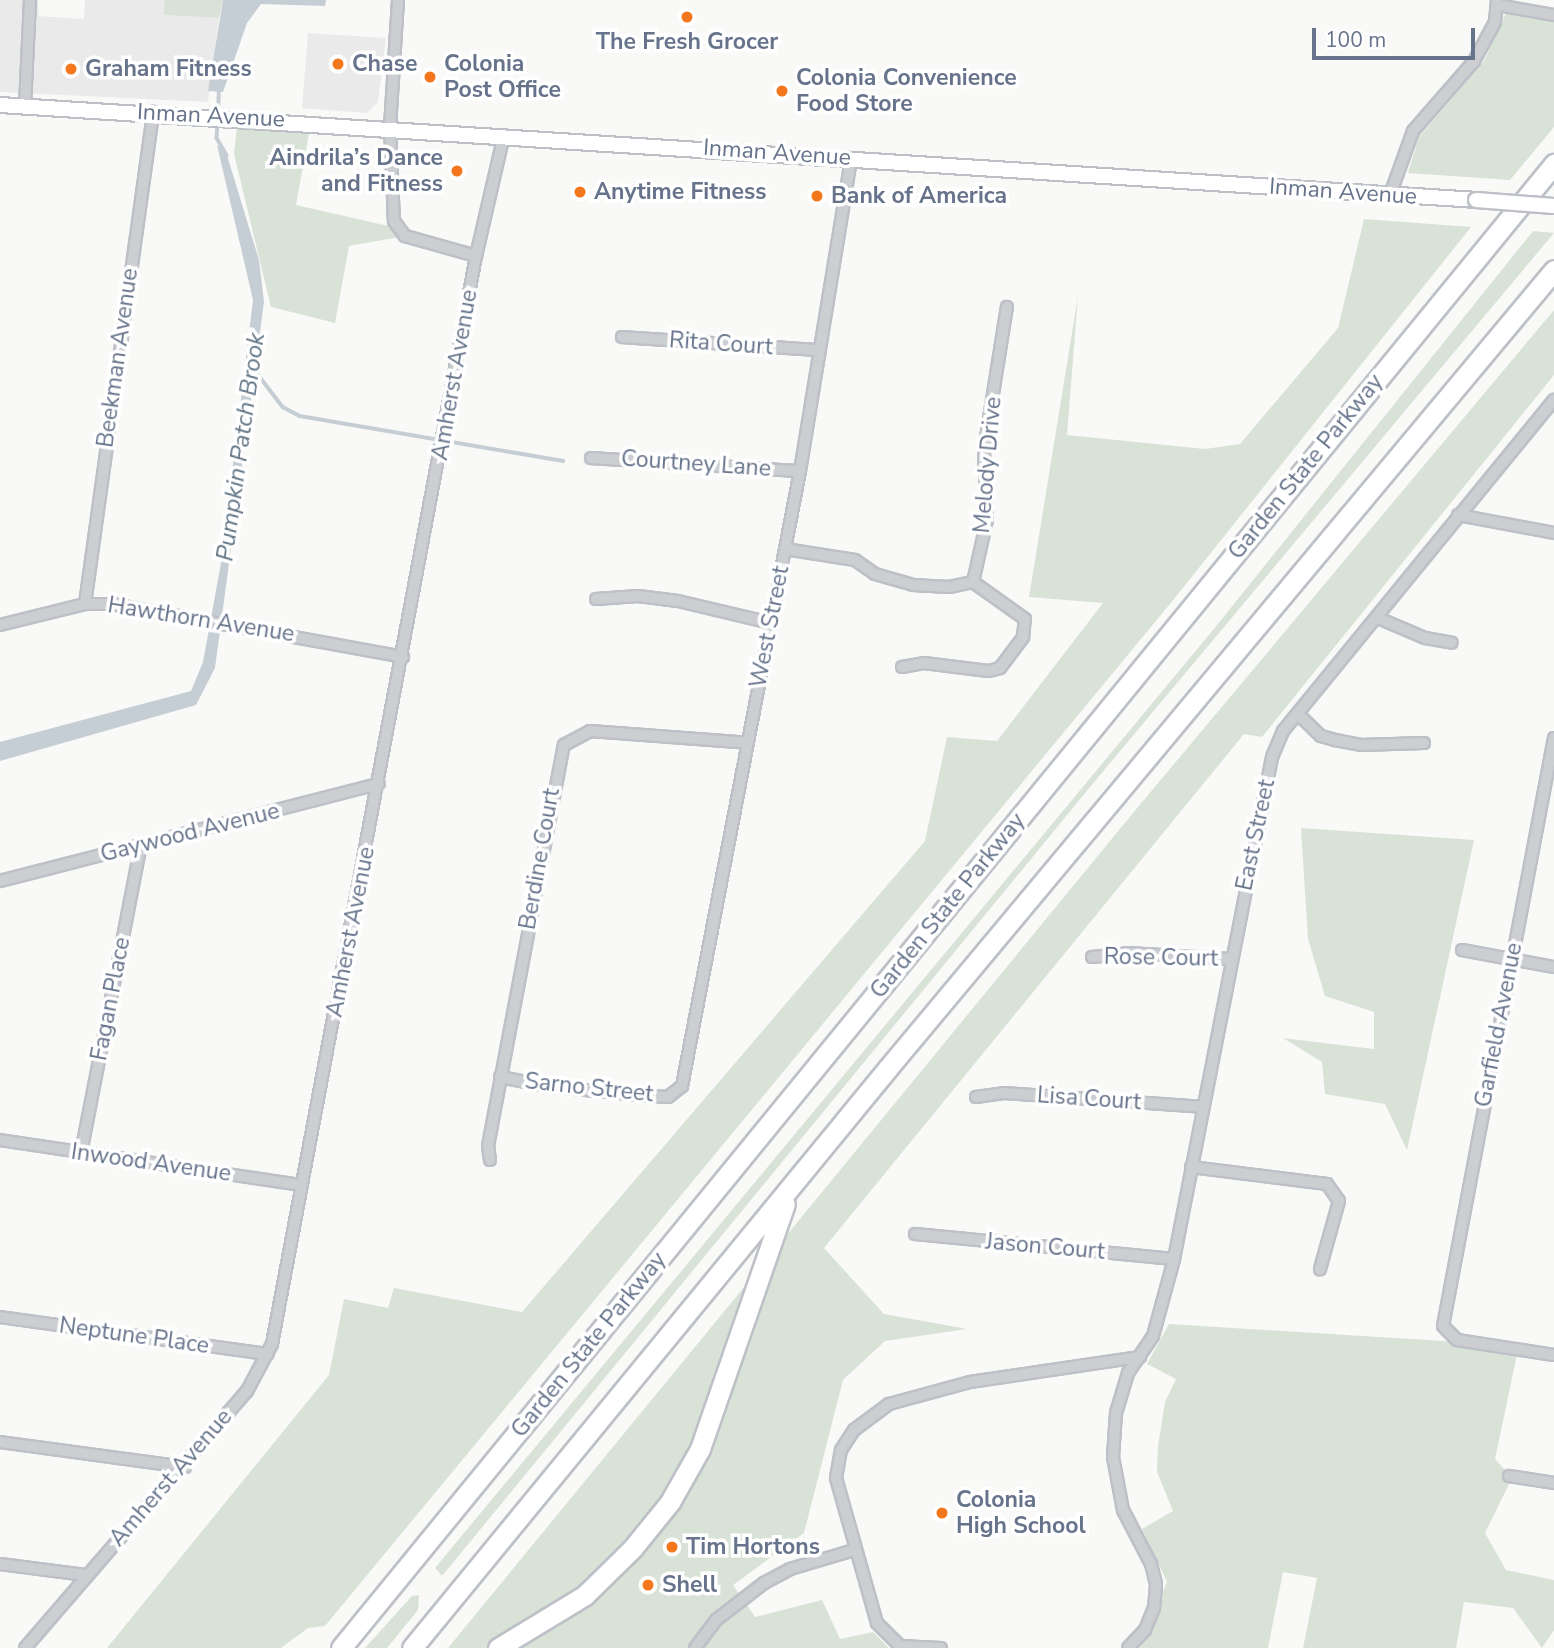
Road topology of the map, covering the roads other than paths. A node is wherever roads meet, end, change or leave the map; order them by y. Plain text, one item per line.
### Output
1 (30, 0) edge
2 (398, 0) edge
3 (1497, 3) edge
4 (1554, 15) edge
5 (0, 105) edge
6 (25, 106) junction
7 (153, 113) junction
8 (390, 127) junction
9 (504, 135) junction
10 (851, 158) junction
11 (1554, 164) edge
12 (1390, 195) junction
13 (1554, 206) edge
14 (476, 256) junction
15 (1554, 270) edge
16 (1007, 307) dead end
17 (622, 337) dead end
18 (820, 350) junction
19 (1554, 400) edge
20 (591, 458) dead end
21 (800, 471) junction
22 (1458, 515) junction
23 (1554, 533) edge
24 (785, 549) junction
25 (973, 582) junction
26 (596, 599) dead end
27 (85, 604) junction
28 (1378, 618) junction
29 (771, 623) junction
30 (0, 625) edge
31 (1452, 643) dead end
32 (403, 657) junction
33 (902, 667) dead end
34 (1298, 714) junction
35 (1554, 738) edge
36 (748, 743) junction
37 (1424, 743) dead end
38 (379, 784) junction
39 (141, 845) junction
40 (0, 881) edge
41 (1462, 950) dead end
42 (1092, 957) dead end
43 (1230, 959) junction
44 (1512, 959) junction
45 (1554, 967) edge
46 (500, 1077) junction
47 (677, 1093) joint
48 (976, 1097) dead end
49 (1202, 1107) junction
50 (0, 1140) edge
51 (81, 1153) junction
52 (490, 1160) dead end
53 (1191, 1167) junction
54 (302, 1185) junction
55 (789, 1191) junction
56 (915, 1234) dead end
57 (1174, 1259) junction
58 (1320, 1269) dead end
59 (0, 1317) edge
60 (267, 1354) junction
61 (1554, 1354) edge
62 (1140, 1357) junction
63 (0, 1442) edge
64 (185, 1467) junction
65 (1509, 1476) dead end
66 (1554, 1483) edge
67 (854, 1550) junction
68 (0, 1564) edge
69 (85, 1576) junction
70 (25, 1648) edge
71 (341, 1648) edge
72 (412, 1648) edge
73 (498, 1648) edge
74 (695, 1648) edge
75 (941, 1648) edge
76 (1128, 1648) edge

1 - 6 street
2 - 8 street
3 - 4 street
3 - 12 street
5 - 6 main road, Inman Avenue
6 - 7 main road, Inman Avenue
7 - 8 main road, Inman Avenue
7 - 27 street, Beekman Avenue
8 - 9 main road, Inman Avenue
8 - 14 street
9 - 10 main road, Inman Avenue
9 - 14 street, Amherst Avenue
10 - 12 main road, Inman Avenue
10 - 18 street, West Street
11 - 71 highway, Garden State Parkway
12 - 13 main road, Inman Avenue, bridge
14 - 32 street, Amherst Avenue
15 - 55 highway
16 - 25 street, Melody Drive
17 - 18 street, Rita Court
18 - 21 street, West Street
19 - 22 street, East Street
20 - 21 street, Courtney Lane
21 - 24 street, West Street
22 - 23 street
22 - 28 street, East Street
24 - 25 street
24 - 29 street, West Street
25 - 33 street
26 - 29 street
27 - 30 street, Hawthorn Avenue
27 - 32 street, Hawthorn Avenue
28 - 31 street
28 - 34 street, East Street
29 - 36 street, West Street
32 - 38 street, Amherst Avenue
34 - 37 street
34 - 43 street, East Street
35 - 44 street, Garfield Avenue
36 - 46 street, Berdine Court
36 - 47 street, West Street
38 - 39 street, Gaywood Avenue
38 - 54 street, Amherst Avenue
39 - 40 street, Gaywood Avenue
39 - 51 street, Fagan Place
41 - 44 street
42 - 43 street, Rose Court
43 - 49 street, East Street
44 - 45 street
44 - 61 street, Garfield Avenue
46 - 47 street, Sarno Street
46 - 52 street, Berdine Court
48 - 49 street, Lisa Court
49 - 53 street, East Street
50 - 51 street, Inwood Avenue
51 - 54 street, Inwood Avenue
53 - 57 street, East Street
53 - 58 street
54 - 60 street, Amherst Avenue
55 - 72 highway
55 - 73 highway
56 - 57 street, Jason Court
57 - 62 street, East Street
59 - 60 street, Neptune Place
60 - 64 street, Amherst Avenue
62 - 67 street
62 - 76 street, East Street
63 - 64 street
64 - 69 street, Amherst Avenue
65 - 66 street
67 - 74 street
67 - 75 street
68 - 69 street
69 - 70 street, Amherst Avenue

